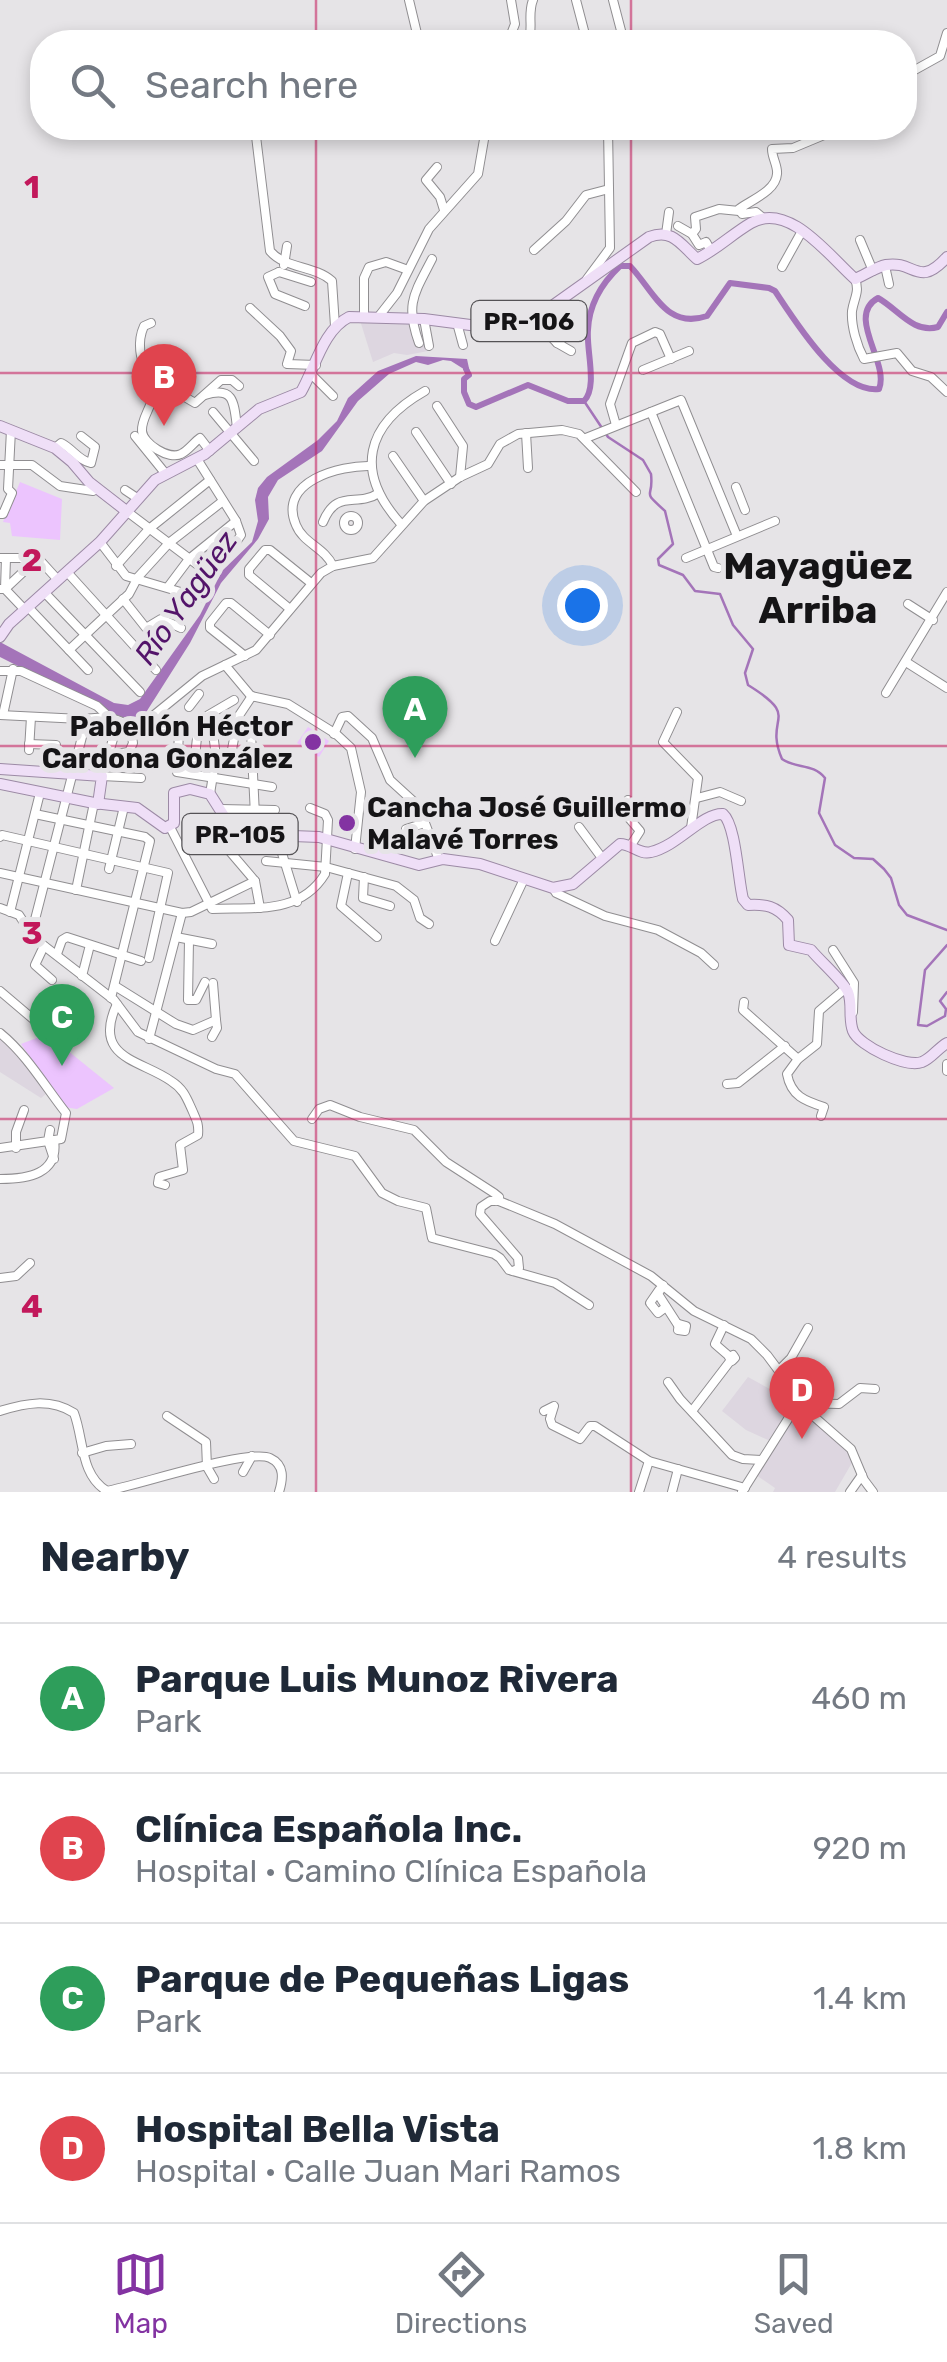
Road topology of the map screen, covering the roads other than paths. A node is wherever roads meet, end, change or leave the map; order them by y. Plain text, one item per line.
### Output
1 (408, 0) edge
2 (510, 0) edge
3 (533, 0) edge
4 (576, 0) edge
5 (613, 0) edge
6 (415, 30) edge
7 (513, 30) edge
8 (530, 30) edge
9 (584, 30) edge
10 (621, 30) edge
11 (947, 34) edge
12 (917, 69) edge
13 (256, 140) edge
14 (484, 140) edge
15 (608, 140) edge
16 (812, 140) edge
17 (437, 167) dead end
18 (584, 181) dead end
19 (610, 189) junction
20 (590, 193) junction
21 (444, 210) junction
22 (669, 212) dead end
23 (739, 212) junction
24 (762, 217) junction
25 (678, 226) dead end
26 (802, 231) junction
27 (666, 234) junction
28 (692, 234) junction
29 (860, 240) dead end
30 (287, 246) dead end
31 (534, 250) dead end
32 (711, 251) junction
33 (415, 256) junction
34 (947, 257) edge
35 (286, 262) junction
36 (885, 266) junction
37 (782, 267) dead end
38 (408, 270) junction
39 (873, 271) junction
40 (279, 272) junction
41 (587, 279) junction
42 (855, 279) junction
43 (310, 282) dead end
44 (889, 284) dead end
45 (305, 306) dead end
46 (250, 308) dead end
47 (581, 308) dead end
48 (364, 315) junction
49 (379, 316) junction
50 (410, 318) junction
51 (534, 318) junction
52 (424, 319) junction
53 (456, 322) junction
54 (151, 323) dead end
55 (335, 326) junction
56 (578, 327) dead end
57 (547, 332) junction
58 (466, 343) dead end
59 (556, 343) junction
60 (571, 351) dead end
61 (688, 351) dead end
62 (672, 359) junction
63 (314, 370) junction
64 (643, 370) dead end
65 (239, 386) dead end
66 (425, 391) dead end
67 (947, 392) edge
68 (178, 393) dead end
69 (205, 395) junction
70 (334, 396) dead end
71 (437, 406) dead end
72 (213, 412) dead end
73 (651, 412) junction
74 (6, 428) edge
75 (608, 428) junction
76 (234, 431) junction
77 (416, 432) dead end
78 (526, 432) junction
79 (81, 436) dead end
80 (135, 436) dead end
81 (586, 438) junction
82 (55, 448) junction
83 (210, 451) junction
84 (392, 456) dead end
85 (196, 458) junction
86 (254, 461) dead end
87 (5, 465) edge
88 (371, 466) junction
89 (528, 468) dead end
90 (165, 473) junction
91 (460, 477) junction
92 (210, 480) junction
93 (450, 484) junction
94 (736, 487) dead end
95 (4, 489) edge
96 (96, 491) junction
97 (636, 492) dead end
98 (134, 494) junction
99 (379, 494) junction
100 (353, 498) junction
101 (223, 501) junction
102 (424, 502) junction
103 (725, 507) junction
104 (122, 512) junction
105 (2, 514) edge
106 (352, 516) dead end
107 (775, 521) dead end
108 (236, 522) junction
109 (323, 522) dead end
110 (402, 524) junction
111 (150, 529) junction
112 (737, 536) junction
113 (100, 542) junction
114 (169, 543) junction
115 (708, 549) junction
116 (222, 557) dead end
117 (3, 558) edge
118 (38, 558) junction
119 (686, 558) dead end
120 (189, 559) junction
121 (116, 566) junction
122 (333, 566) junction
123 (718, 568) dead end
124 (212, 574) dead end
125 (62, 576) junction
126 (137, 580) junction
127 (311, 583) junction
128 (168, 587) junction
129 (3, 589) edge
130 (44, 592) junction
131 (947, 592) edge
132 (201, 598) dead end
133 (122, 600) junction
134 (908, 604) dead end
135 (27, 608) junction
136 (290, 608) junction
137 (105, 615) junction
138 (933, 620) junction
139 (180, 628) dead end
140 (85, 634) junction
141 (2, 635) edge
142 (270, 635) junction
143 (69, 650) junction
144 (242, 657) junction
145 (906, 662) junction
146 (225, 664) junction
147 (13, 669) junction
148 (88, 670) dead end
149 (156, 670) dead end
150 (0, 671) edge
151 (235, 676) junction
152 (947, 688) edge
153 (186, 690) junction
154 (140, 692) dead end
155 (4, 693) edge
156 (886, 693) dead end
157 (252, 696) junction
158 (194, 700) dead end
159 (234, 700) dead end
160 (676, 712) dead end
161 (2, 715) edge
162 (31, 717) junction
163 (109, 717) junction
164 (143, 724) junction
165 (130, 725) junction
166 (212, 726) junction
167 (200, 728) junction
168 (234, 730) junction
169 (82, 733) dead end
170 (179, 733) junction
171 (341, 738) junction
172 (113, 739) dead end
173 (56, 745) dead end
174 (108, 755) junction
175 (253, 760) junction
176 (276, 764) dead end
177 (0, 770) edge
178 (72, 774) junction
179 (192, 774) junction
180 (102, 776) junction
181 (141, 778) dead end
182 (213, 778) junction
183 (390, 780) junction
184 (0, 784) edge
185 (254, 785) junction
186 (272, 788) dead end
187 (381, 791) dead end
188 (40, 792) junction
189 (210, 794) junction
190 (66, 798) junction
191 (697, 798) junction
192 (628, 800) dead end
193 (741, 800) dead end
194 (96, 804) junction
195 (221, 808) junction
196 (310, 808) dead end
197 (255, 810) junction
198 (275, 810) dead end
199 (124, 811) dead end
200 (35, 814) junction
201 (61, 820) junction
202 (426, 823) junction
203 (90, 825) junction
204 (170, 827) junction
205 (579, 827) dead end
206 (406, 829) dead end
207 (118, 831) junction
208 (691, 832) junction
209 (1, 836) edge
210 (256, 836) junction
211 (277, 837) junction
212 (327, 839) junction
213 (220, 840) dead end
214 (28, 841) junction
215 (631, 845) junction
216 (54, 846) junction
217 (355, 849) junction
218 (83, 853) junction
219 (602, 858) junction
220 (438, 860) junction
221 (266, 861) dead end
222 (285, 862) junction
223 (110, 864) junction
224 (326, 866) junction
225 (146, 867) junction
226 (0, 873) edge
227 (348, 873) junction
228 (19, 877) junction
229 (364, 877) junction
230 (524, 879) junction
231 (254, 881) junction
232 (106, 882) dead end
233 (44, 884) junction
234 (553, 888) junction
235 (76, 890) junction
236 (103, 896) junction
237 (296, 902) junction
238 (136, 903) junction
239 (210, 906) junction
240 (390, 906) dead end
241 (0, 908) edge
242 (161, 908) junction
243 (260, 908) junction
244 (10, 912) junction
245 (182, 914) junction
246 (429, 924) dead end
247 (31, 935) junction
248 (176, 937) junction
249 (377, 937) dead end
250 (189, 940) junction
251 (495, 941) dead end
252 (207, 943) dead end
253 (90, 945) junction
254 (44, 946) junction
255 (833, 950) dead end
256 (57, 954) junction
257 (124, 954) junction
258 (714, 965) dead end
259 (82, 976) junction
260 (52, 980) dead end
261 (116, 986) junction
262 (846, 988) junction
263 (0, 991) edge
264 (114, 1001) junction
265 (744, 1002) dead end
266 (158, 1012) junction
267 (850, 1016) junction
268 (33, 1020) dead end
269 (216, 1020) junction
270 (0, 1033) edge
271 (212, 1037) dead end
272 (149, 1039) junction
273 (947, 1043) edge
274 (785, 1046) junction
275 (798, 1058) junction
276 (947, 1064) edge
277 (947, 1071) edge
278 (727, 1084) dead end
279 (24, 1110) dead end
280 (821, 1116) dead end
281 (312, 1120) dead end
282 (50, 1130) dead end
283 (51, 1141) junction
284 (0, 1148) edge
285 (16, 1148) junction
286 (0, 1179) edge
287 (166, 1185) dead end
288 (496, 1200) junction
289 (30, 1264) dead end
290 (513, 1271) junction
291 (0, 1278) edge
292 (660, 1288) junction
293 (590, 1305) dead end
294 (678, 1325) dead end
295 (724, 1325) junction
296 (808, 1328) dead end
297 (778, 1370) junction
298 (668, 1382) dead end
299 (875, 1388) dead end
300 (801, 1402) junction
301 (0, 1411) edge
302 (544, 1411) dead end
303 (692, 1411) junction
304 (167, 1416) dead end
305 (131, 1444) dead end
306 (82, 1453) junction
307 (252, 1456) junction
308 (762, 1460) junction
309 (648, 1461) junction
310 (206, 1467) junction
311 (678, 1469) junction
312 (242, 1472) dead end
313 (862, 1475) junction
314 (214, 1478) dead end
315 (108, 1491) edge
316 (743, 1491) edge
317 (279, 1492) edge
318 (639, 1492) edge
319 (672, 1492) edge
320 (850, 1492) edge
321 (873, 1492) edge

1 - 6 street
2 - 7 street
3 - 8 street
4 - 9 street
5 - 10 street
11 - 12 street
13 - 35 street
14 - 21 street
15 - 19 street
16 - 23 street
17 - 21 street
18 - 20 street
19 - 20 street
19 - 41 street
20 - 31 street
21 - 33 street
22 - 27 street
23 - 24 street
23 - 28 street
24 - 26 main road
24 - 32 main road
25 - 28 street
26 - 37 street
26 - 42 main road
27 - 32 main road
27 - 41 main road, PR-106
28 - 32 street
29 - 39 street
30 - 35 street
33 - 38 street
33 - 50 street
34 - 36 main road
35 - 40 street
35 - 55 street
36 - 39 main road
36 - 44 street
38 - 48 street
38 - 49 street
39 - 42 main road
40 - 43 street
40 - 45 street
41 - 51 main road, PR-106
42 - 67 street
46 - 63 street
47 - 57 street
48 - 49 main road, PR-106
48 - 55 main road, PR-106
49 - 50 main road, PR-106
50 - 52 main road, PR-106
50 - 52 street
51 - 53 main road, PR-106
51 - 57 street
52 - 53 main road, PR-106
53 - 58 street
54 - 83 street
55 - 63 main road
56 - 59 street
57 - 59 street
59 - 60 street
61 - 62 street
62 - 64 street
62 - 75 street
63 - 70 street
63 - 76 main road
65 - 69 street
66 - 88 street
68 - 69 street
69 - 76 street
71 - 91 street
72 - 76 street
73 - 75 street
73 - 103 street
73 - 115 street
74 - 82 main road
74 - 87 street
75 - 81 street
76 - 83 main road
76 - 86 street
77 - 93 street
78 - 81 street
78 - 89 street
78 - 91 street
79 - 82 street
80 - 90 street
81 - 97 street
82 - 96 main road
83 - 85 main road
84 - 102 street
85 - 90 main road
85 - 92 street
87 - 95 street
87 - 96 street
88 - 99 street
88 - 122 street
90 - 98 main road
91 - 93 street
92 - 101 street
92 - 111 street
93 - 102 street
94 - 103 street
95 - 105 street
96 - 98 main road
96 - 104 main road
98 - 104 main road
99 - 100 street
99 - 110 street
100 - 106 street
100 - 109 street
101 - 108 street
101 - 114 street
102 - 110 street
103 - 112 street
104 - 111 street
104 - 113 main road
107 - 112 street
108 - 116 street
108 - 120 street
110 - 122 street
111 - 114 street
111 - 121 street
112 - 115 street
113 - 121 street
113 - 125 main road
114 - 120 street
114 - 126 street
115 - 119 street
115 - 123 street
117 - 118 street
117 - 129 street
118 - 125 street
118 - 129 street
120 - 124 street
120 - 128 street
121 - 126 street
122 - 127 street
125 - 130 main road
125 - 137 street
126 - 128 street
126 - 133 street
127 - 136 street
127 - 136 street
128 - 132 street
129 - 135 street
130 - 135 main road
130 - 140 street
131 - 138 street
133 - 137 street
133 - 139 street
134 - 138 street
135 - 141 main road
135 - 143 street
136 - 142 street
137 - 140 street
137 - 149 street
138 - 145 street
140 - 143 street
140 - 154 street
142 - 144 street
142 - 144 street
143 - 148 street
144 - 146 street
144 - 151 street
145 - 152 street
145 - 156 street
146 - 151 street
146 - 153 street
147 - 150 street
147 - 155 street
147 - 163 street
151 - 157 street
153 - 158 street
153 - 164 street
155 - 161 street
157 - 168 street
157 - 171 street
159 - 167 street
160 - 191 street
161 - 162 street
162 - 163 street
162 - 173 street
163 - 165 street
164 - 165 street
164 - 170 street
165 - 174 street
166 - 167 street
166 - 168 street
166 - 182 street
167 - 170 street
167 - 179 street
168 - 175 street
168 - 175 street
169 - 178 street
170 - 179 street
171 - 183 street
171 - 217 street
172 - 174 street
174 - 180 street
175 - 176 street
175 - 185 street
177 - 178 main road
178 - 180 main road
178 - 190 street
179 - 182 street
180 - 181 street
180 - 194 main road
182 - 185 street
182 - 189 street
183 - 187 street
183 - 202 street
184 - 188 main road, PR-105
185 - 186 street
185 - 197 street
188 - 190 main road, PR-105
188 - 200 street
189 - 195 main road, PR-105
189 - 204 main road, PR-105
190 - 194 main road, PR-105
190 - 201 street
191 - 193 street
191 - 208 street
192 - 215 street
194 - 203 street
194 - 204 main road, PR-105
195 - 197 street
195 - 210 main road, PR-105
196 - 212 street
197 - 198 street
197 - 210 street
199 - 207 street
200 - 201 street
200 - 214 street
201 - 203 street
201 - 216 street
202 - 206 street
202 - 220 street
203 - 207 street
203 - 218 street
204 - 239 street
205 - 219 street
207 - 223 street
207 - 225 street
208 - 215 main road
208 - 262 main road
209 - 214 street
210 - 211 main road, PR-105
211 - 212 main road, PR-105
211 - 222 street
212 - 217 main road, PR-105
212 - 224 street
213 - 231 street
214 - 216 street
214 - 228 street
215 - 219 main road
216 - 218 street
216 - 233 street
217 - 220 main road, PR-105
218 - 223 street
218 - 235 street
219 - 234 main road
220 - 230 main road, PR-105
221 - 222 street
222 - 224 street
222 - 237 street
223 - 225 street
224 - 227 street
224 - 237 street
225 - 238 street
225 - 242 street
226 - 228 street
227 - 229 street
227 - 249 street
228 - 233 street
228 - 244 street
229 - 240 street
229 - 246 street
230 - 234 main road, PR-105
230 - 251 street
231 - 239 street
231 - 243 street
232 - 236 street
233 - 235 street
233 - 247 street
234 - 258 street
235 - 236 street
236 - 238 street
237 - 243 street
238 - 242 street
238 - 257 street
239 - 243 street
239 - 245 street
241 - 244 street
242 - 245 street
242 - 257 street
244 - 247 street
245 - 248 street
247 - 254 street
248 - 250 street
248 - 266 street
250 - 252 street
250 - 269 street
253 - 256 street
253 - 257 street
253 - 259 street
254 - 256 street
254 - 260 street
255 - 267 street
256 - 259 street
257 - 261 street
259 - 264 street
261 - 264 street
261 - 266 street
262 - 267 main road
262 - 275 street
263 - 268 street
264 - 272 street
264 - 287 street
265 - 274 street
266 - 269 street
266 - 272 street
267 - 273 main road
269 - 271 street
270 - 283 street
272 - 290 street
274 - 275 street
274 - 278 street
275 - 280 street
276 - 277 street
279 - 285 street
281 - 288 street
282 - 283 street
283 - 285 street
283 - 286 street
284 - 285 street
288 - 290 street
288 - 292 street
289 - 291 street
290 - 293 street
292 - 294 street
292 - 295 street
295 - 297 street
295 - 303 street
296 - 297 street
297 - 300 street
298 - 303 street
299 - 300 street
300 - 308 street
300 - 313 street
301 - 306 street
302 - 309 street
303 - 308 street
304 - 310 street
305 - 306 street
306 - 315 street
307 - 310 street
307 - 312 street
307 - 317 street
308 - 316 street
309 - 311 street
309 - 318 street
310 - 314 street
310 - 315 street
311 - 316 street
311 - 319 street
313 - 320 street
313 - 321 street

